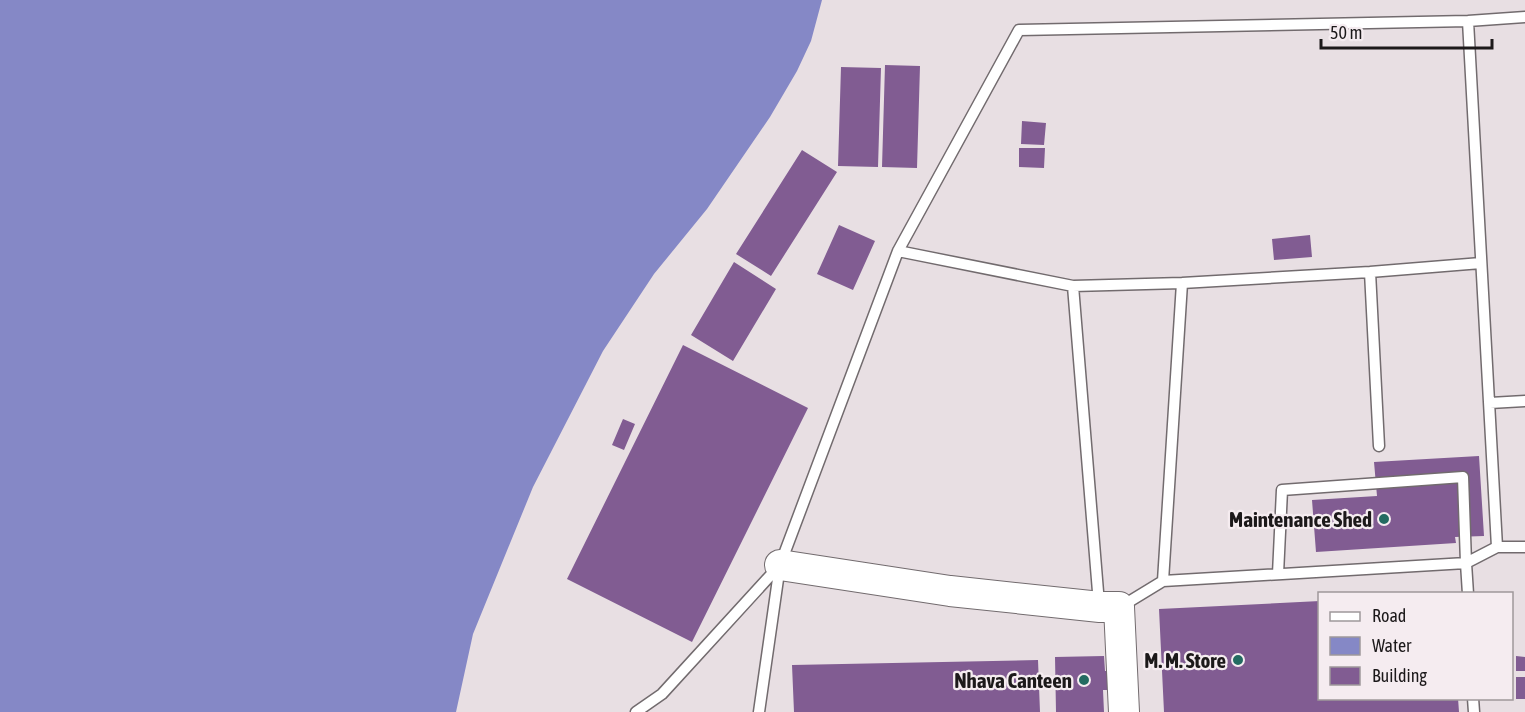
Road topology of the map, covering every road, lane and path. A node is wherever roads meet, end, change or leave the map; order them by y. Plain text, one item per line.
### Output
1 (1525, 17) edge
2 (1468, 21) junction
3 (898, 251) junction
4 (1481, 263) junction
5 (1370, 273) junction
6 (1182, 283) junction
7 (1073, 286) junction
8 (1525, 401) edge
9 (1490, 403) junction
10 (1379, 446) dead end
11 (1497, 547) junction
12 (1525, 547) edge
13 (1466, 563) junction
14 (780, 565) junction
15 (1278, 574) junction
16 (1163, 581) junction
17 (1468, 592) edge
18 (1109, 607) junction
19 (636, 712) edge
20 (759, 712) edge
21 (1124, 712) edge

1 - 2 lane
2 - 3 lane
2 - 4 lane
3 - 7 lane
3 - 14 lane
4 - 5 lane
4 - 9 lane
5 - 6 lane
5 - 10 lane
6 - 7 lane
6 - 16 lane
7 - 18 lane
8 - 9 lane
9 - 11 lane
11 - 12 lane
11 - 13 lane
13 - 15 lane
13 - 15 lane
13 - 17 lane
14 - 18 street
14 - 19 lane
14 - 20 lane
15 - 16 lane
16 - 18 lane
18 - 21 street

